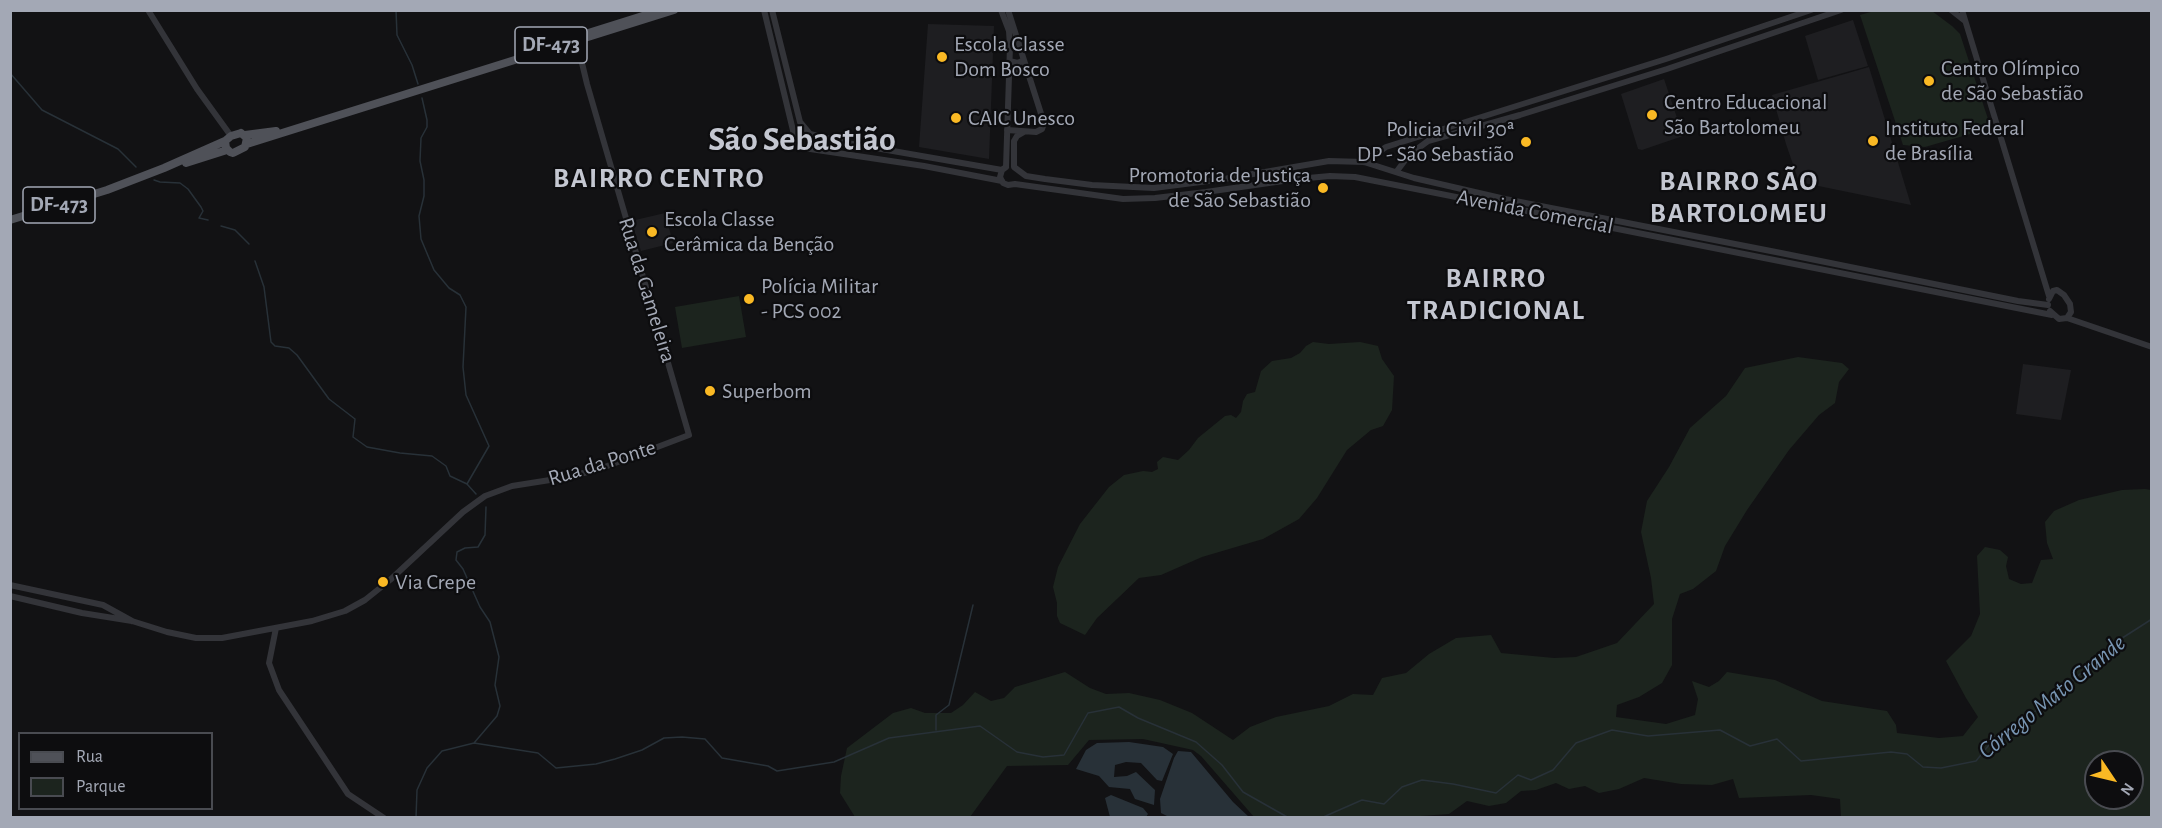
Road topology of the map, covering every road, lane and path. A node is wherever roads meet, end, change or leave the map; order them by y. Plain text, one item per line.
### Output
1 (148, 10) edge
2 (659, 10) edge
3 (674, 10) edge
4 (764, 10) edge
5 (772, 10) edge
6 (1001, 10) edge
7 (1008, 10) edge
8 (1811, 10) edge
9 (1842, 10) edge
10 (1951, 10) edge
11 (1962, 10) edge
12 (1965, 21) junction
13 (1750, 30) junction
14 (576, 40) junction
15 (1754, 40) junction
16 (1010, 46) junction
17 (1020, 46) junction
18 (1024, 60) junction
19 (1009, 61) junction
20 (1028, 70) junction
21 (1009, 74) junction
22 (1517, 105) junction
23 (1487, 114) junction
24 (1520, 115) junction
25 (1489, 124) junction
26 (298, 128) junction
27 (804, 129) junction
28 (1007, 130) junction
29 (1024, 132) junction
30 (793, 134) junction
31 (245, 135) junction
32 (812, 136) junction
33 (228, 142) junction
34 (247, 144) junction
35 (805, 148) junction
36 (891, 150) junction
37 (930, 157) junction
38 (882, 160) junction
39 (1354, 161) junction
40 (1364, 162) junction
41 (924, 166) junction
42 (1004, 168) junction
43 (1016, 169) junction
44 (1397, 171) junction
45 (1407, 176) junction
46 (1355, 177) junction
47 (1224, 179) junction
48 (1002, 181) junction
49 (1065, 181) junction
50 (1015, 184) junction
51 (1190, 184) junction
52 (1402, 185) junction
53 (1064, 190) junction
54 (1224, 190) junction
55 (1192, 194) junction
56 (1533, 208) junction
57 (10, 220) edge
58 (1879, 277) junction
59 (2045, 281) junction
60 (2057, 290) junction
61 (2049, 296) junction
62 (2048, 305) junction
63 (2052, 315) junction
64 (2069, 315) junction
65 (2151, 346) edge
66 (689, 435) joint
67 (10, 585) edge
68 (10, 596) edge
69 (85, 601) junction
70 (82, 613) junction
71 (132, 621) junction
72 (276, 628) junction
73 (384, 818) edge

1 - 33 street
2 - 14 main road, DF-473
3 - 14 main road, DF-473
4 - 30 street
5 - 27 street
6 - 16 street
7 - 17 street
8 - 13 street
9 - 15 street
10 - 12 street
11 - 12 street
12 - 59 street
13 - 15 street
13 - 22 street
14 - 26 main road, DF-473
14 - 66 street, Rua da Gameleira
15 - 24 street
16 - 17 street
16 - 19 street
17 - 18 street
18 - 19 street
18 - 20 street
19 - 21 street
20 - 21 street
20 - 29 street
21 - 28 street
22 - 23 street
22 - 24 street
23 - 25 street
23 - 40 street
24 - 25 street
25 - 44 street
26 - 31 main road, DF-473
26 - 34 main road, DF-473
27 - 30 street
27 - 32 street
28 - 29 street
28 - 42 street
29 - 43 street
30 - 35 street
31 - 33 main road, DF-473
31 - 34 main road
32 - 35 street
32 - 36 street
33 - 34 main road, DF-473
33 - 57 main road, DF-473
35 - 38 street
36 - 37 street
36 - 38 street
37 - 41 street
37 - 42 street
38 - 41 street
39 - 40 street, Avenida Comercial
39 - 46 street
39 - 47 street, Avenida Comercial
40 - 44 street, Avenida Comercial
41 - 48 street
42 - 43 street
42 - 48 street
43 - 49 street, Avenida Comercial
43 - 50 street
44 - 45 street, Avenida Comercial
45 - 52 street
45 - 56 street, Avenida Comercial
46 - 52 street, Avenida Comercial
46 - 54 street, Avenida Comercial
47 - 51 street, Avenida Comercial
47 - 54 street
48 - 50 street
49 - 51 street, Avenida Comercial
49 - 53 street
50 - 53 street, Avenida Comercial
51 - 55 street
52 - 56 street, Avenida Comercial
53 - 55 street, Avenida Comercial
54 - 55 street, Avenida Comercial
56 - 58 street, Avenida Comercial
58 - 62 street, Avenida Comercial
58 - 63 street, Avenida Comercial
59 - 60 street
59 - 61 street
60 - 61 street
60 - 64 street
61 - 62 street
62 - 63 street
63 - 64 street
64 - 65 street
66 - 72 street, Rua da Ponte
67 - 69 street
68 - 70 street
69 - 70 street
69 - 71 street
70 - 71 street
71 - 72 street, Rua da Ponte
72 - 73 street

